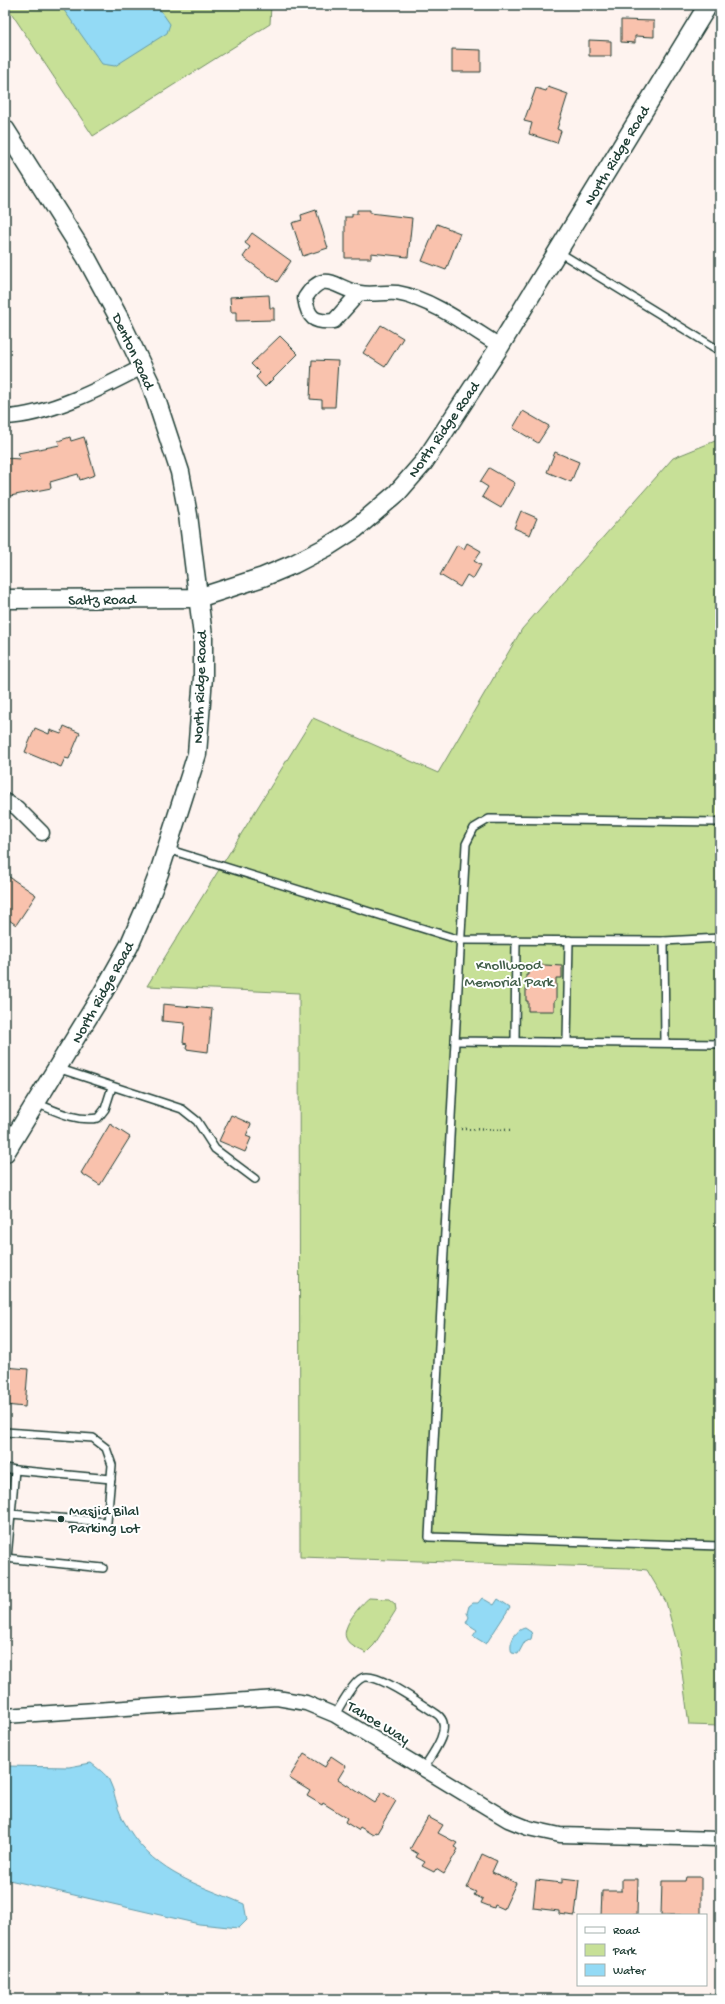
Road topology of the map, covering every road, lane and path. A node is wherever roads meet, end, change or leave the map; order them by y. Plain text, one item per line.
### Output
1 (708, 5) edge
2 (5, 129) edge
3 (557, 251) junction
4 (359, 293) dead end
5 (500, 346) junction
6 (720, 351) edge
7 (142, 367) junction
8 (5, 417) edge
9 (198, 598) junction
10 (5, 599) edge
11 (5, 801) edge
12 (720, 822) edge
13 (42, 833) dead end
14 (167, 849) junction
15 (720, 938) edge
16 (460, 940) junction
17 (516, 940) junction
18 (569, 940) junction
19 (664, 941) junction
20 (455, 1041) junction
21 (515, 1041) junction
22 (568, 1041) junction
23 (665, 1042) junction
24 (720, 1044) edge
25 (57, 1068) junction
26 (112, 1087) junction
27 (36, 1103) junction
28 (450, 1129) junction
29 (512, 1130) dead end
30 (5, 1153) edge
31 (255, 1179) dead end
32 (5, 1432) edge
33 (5, 1468) edge
34 (15, 1470) junction
35 (111, 1479) junction
36 (11, 1514) junction
37 (720, 1546) edge
38 (6, 1558) edge
39 (103, 1568) dead end
40 (335, 1715) junction
41 (5, 1716) edge
42 (423, 1769) junction
43 (720, 1839) edge

1 - 3 street, North Ridge Road
2 - 7 street, Denton Road
3 - 5 street, North Ridge Road
3 - 6 lane
4 - 5 street
5 - 9 street, North Ridge Road
7 - 8 street
7 - 9 street, Denton Road
9 - 10 street, Saltz Road
9 - 14 street, North Ridge Road
11 - 13 street
12 - 16 lane
14 - 16 lane
14 - 25 street, North Ridge Road
15 - 19 lane
16 - 17 lane
16 - 20 lane
17 - 18 lane
17 - 21 lane
18 - 19 lane
18 - 22 lane
19 - 23 lane
20 - 21 lane
20 - 28 lane
21 - 22 lane
22 - 23 lane
23 - 24 lane
25 - 26 lane
25 - 27 street, North Ridge Road
26 - 27 lane
26 - 31 lane
27 - 30 street, North Ridge Road
28 - 29 path
28 - 37 lane
32 - 35 lane
33 - 34 lane
34 - 35 lane
34 - 36 lane
35 - 36 lane
36 - 38 lane
38 - 39 lane
40 - 41 street, Tahoe Way
40 - 42 street, Tahoe Way
40 - 42 lane
42 - 43 street, Tahoe Way

